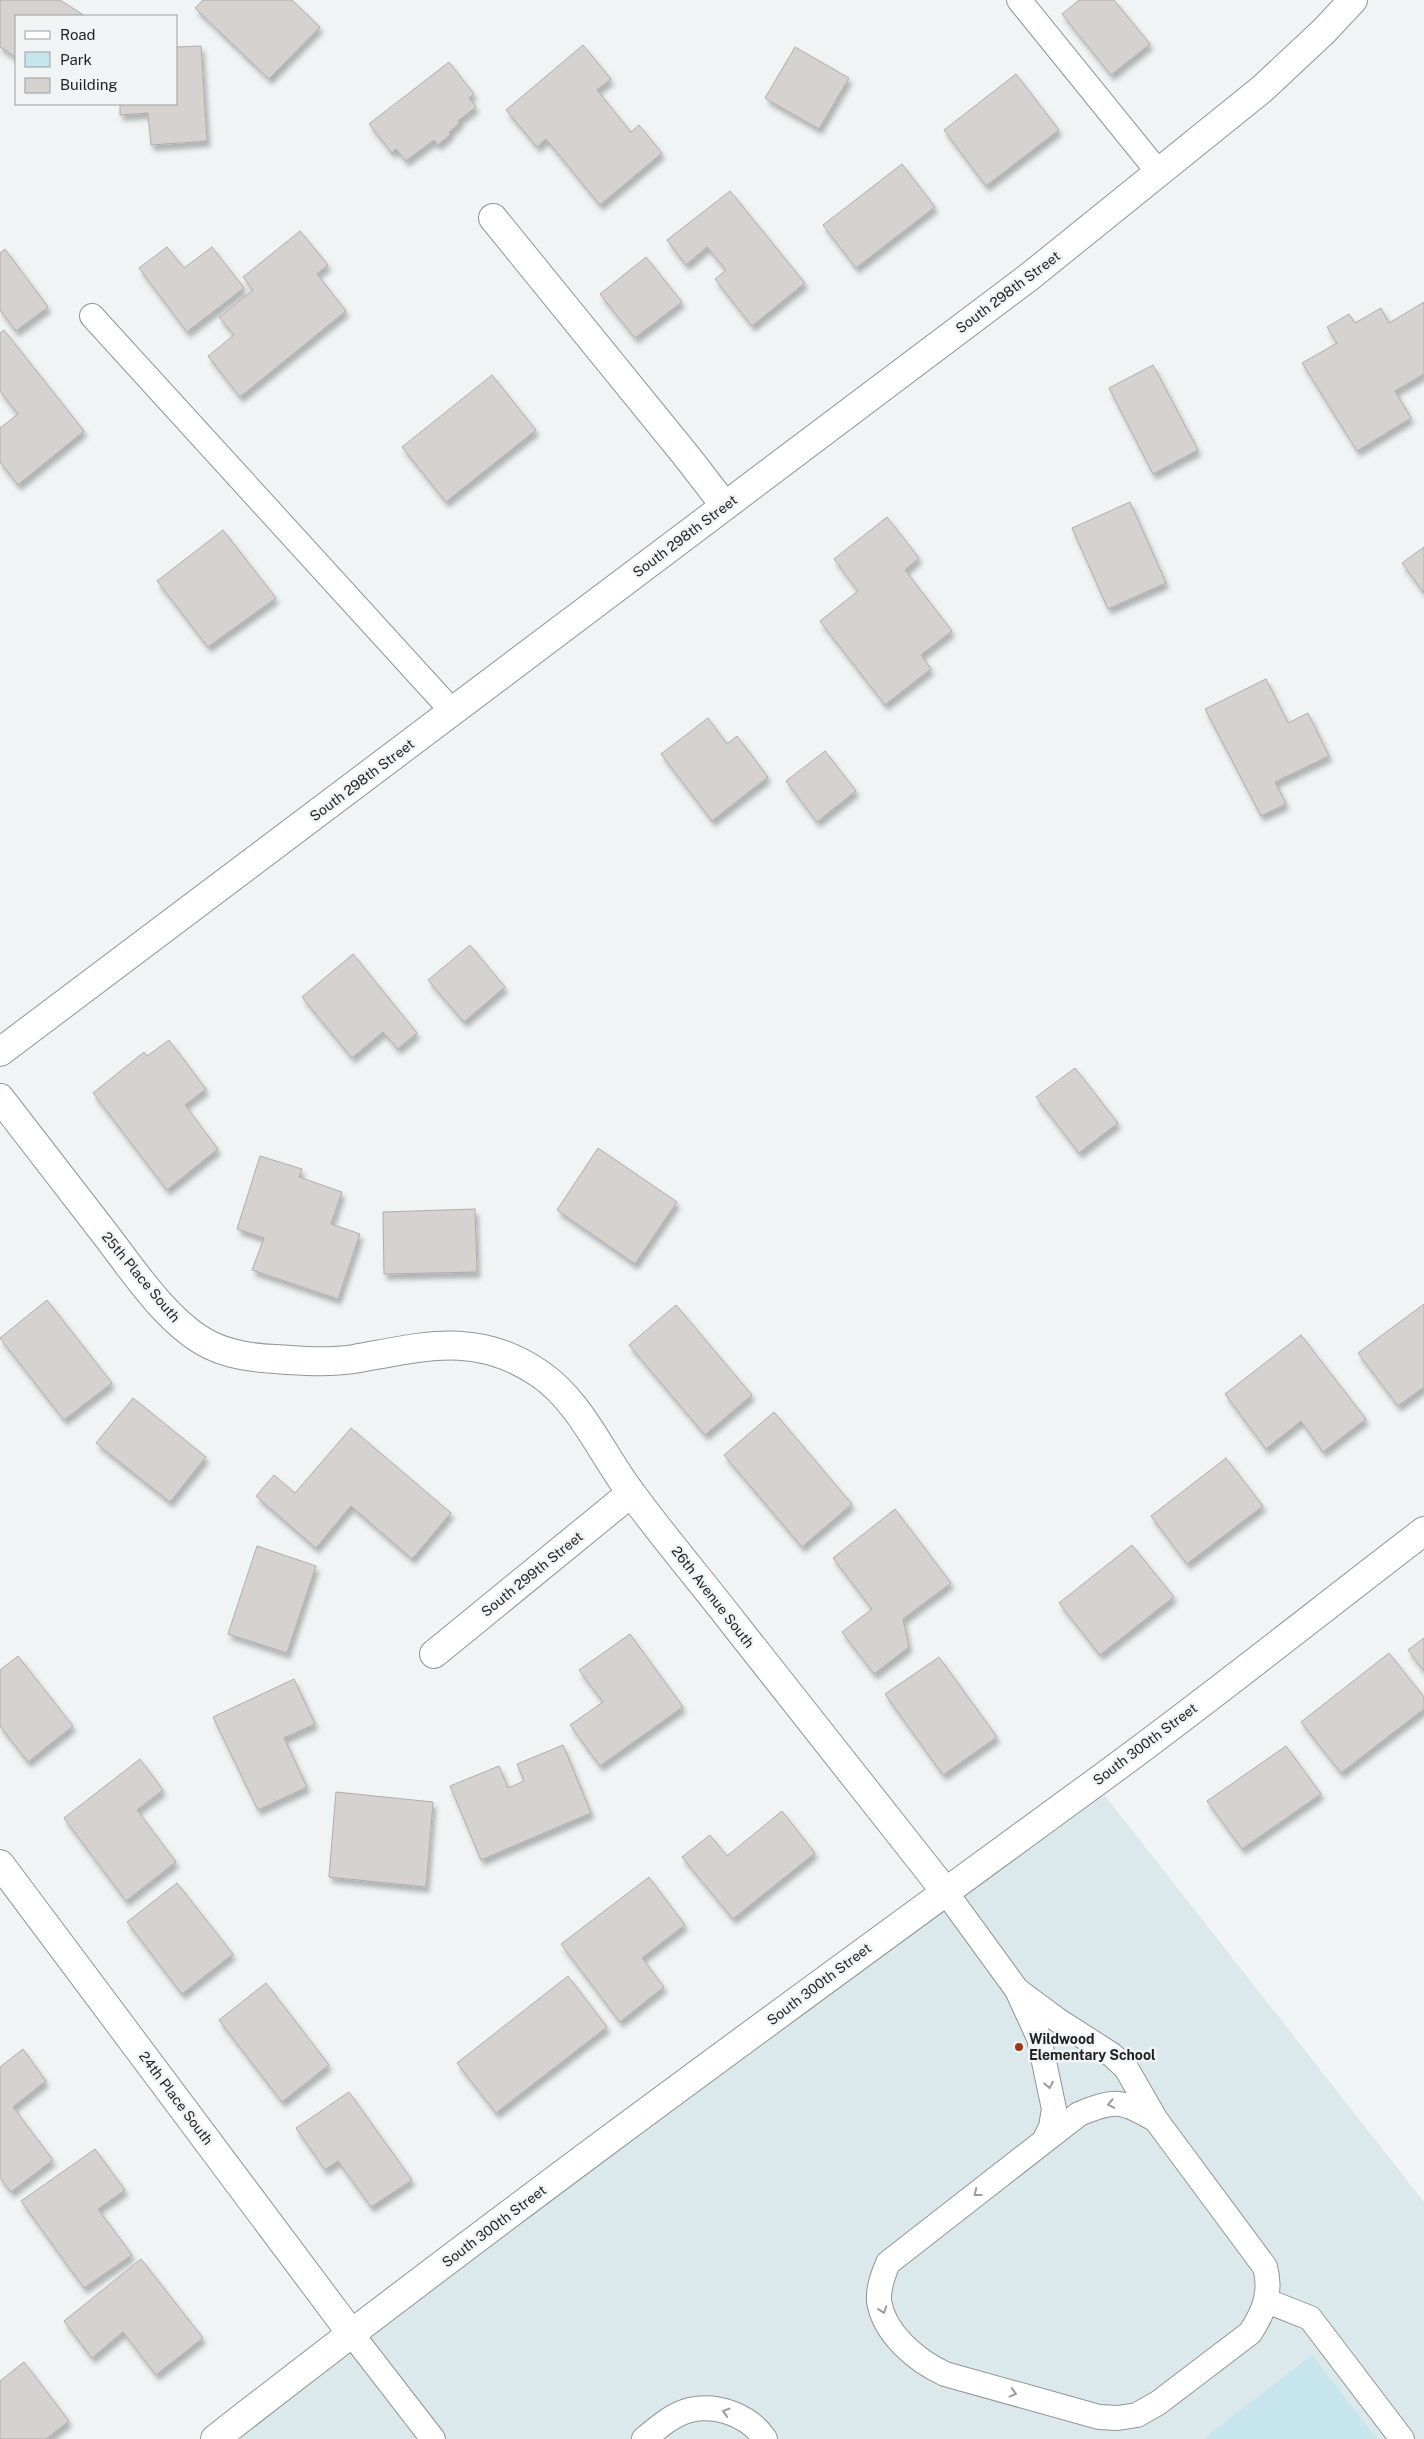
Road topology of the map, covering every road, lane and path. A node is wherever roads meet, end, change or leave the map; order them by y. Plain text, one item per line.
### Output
1 (1019, 0) edge
2 (1353, 0) edge
3 (1159, 173) junction
4 (493, 218) dead end
5 (92, 316) dead end
6 (725, 506) junction
7 (453, 712) junction
8 (0, 1052) edge
9 (0, 1098) edge
10 (456, 1345) joint
11 (631, 1493) junction
12 (1424, 1531) edge
13 (434, 1654) dead end
14 (0, 1864) edge
15 (945, 1891) junction
16 (1016, 1990) junction
17 (1156, 2120) junction
18 (1044, 2141) junction
19 (1267, 2301) junction
20 (351, 2333) junction
21 (215, 2439) edge
22 (433, 2439) edge
23 (644, 2439) edge
24 (764, 2439) edge
25 (1402, 2439) edge

1 - 3 lane
2 - 3 street, South 298th Street
3 - 6 street, South 298th Street
4 - 6 street
5 - 7 lane
6 - 7 street, South 298th Street
7 - 8 street, South 298th Street
9 - 10 street, 25th Place South
10 - 11 street, 26th Avenue South
11 - 13 street, South 299th Street
11 - 15 street, 26th Avenue South
12 - 15 street, South 300th Street
14 - 20 street, 24th Place South
15 - 16 lane
15 - 20 street, South 300th Street
16 - 17 lane
16 -> 18 lane
17 -> 18 lane
17 - 19 lane
18 -> 19 lane
19 - 25 lane
20 - 21 street, South 300th Street
20 - 22 lane
24 -> 23 lane

